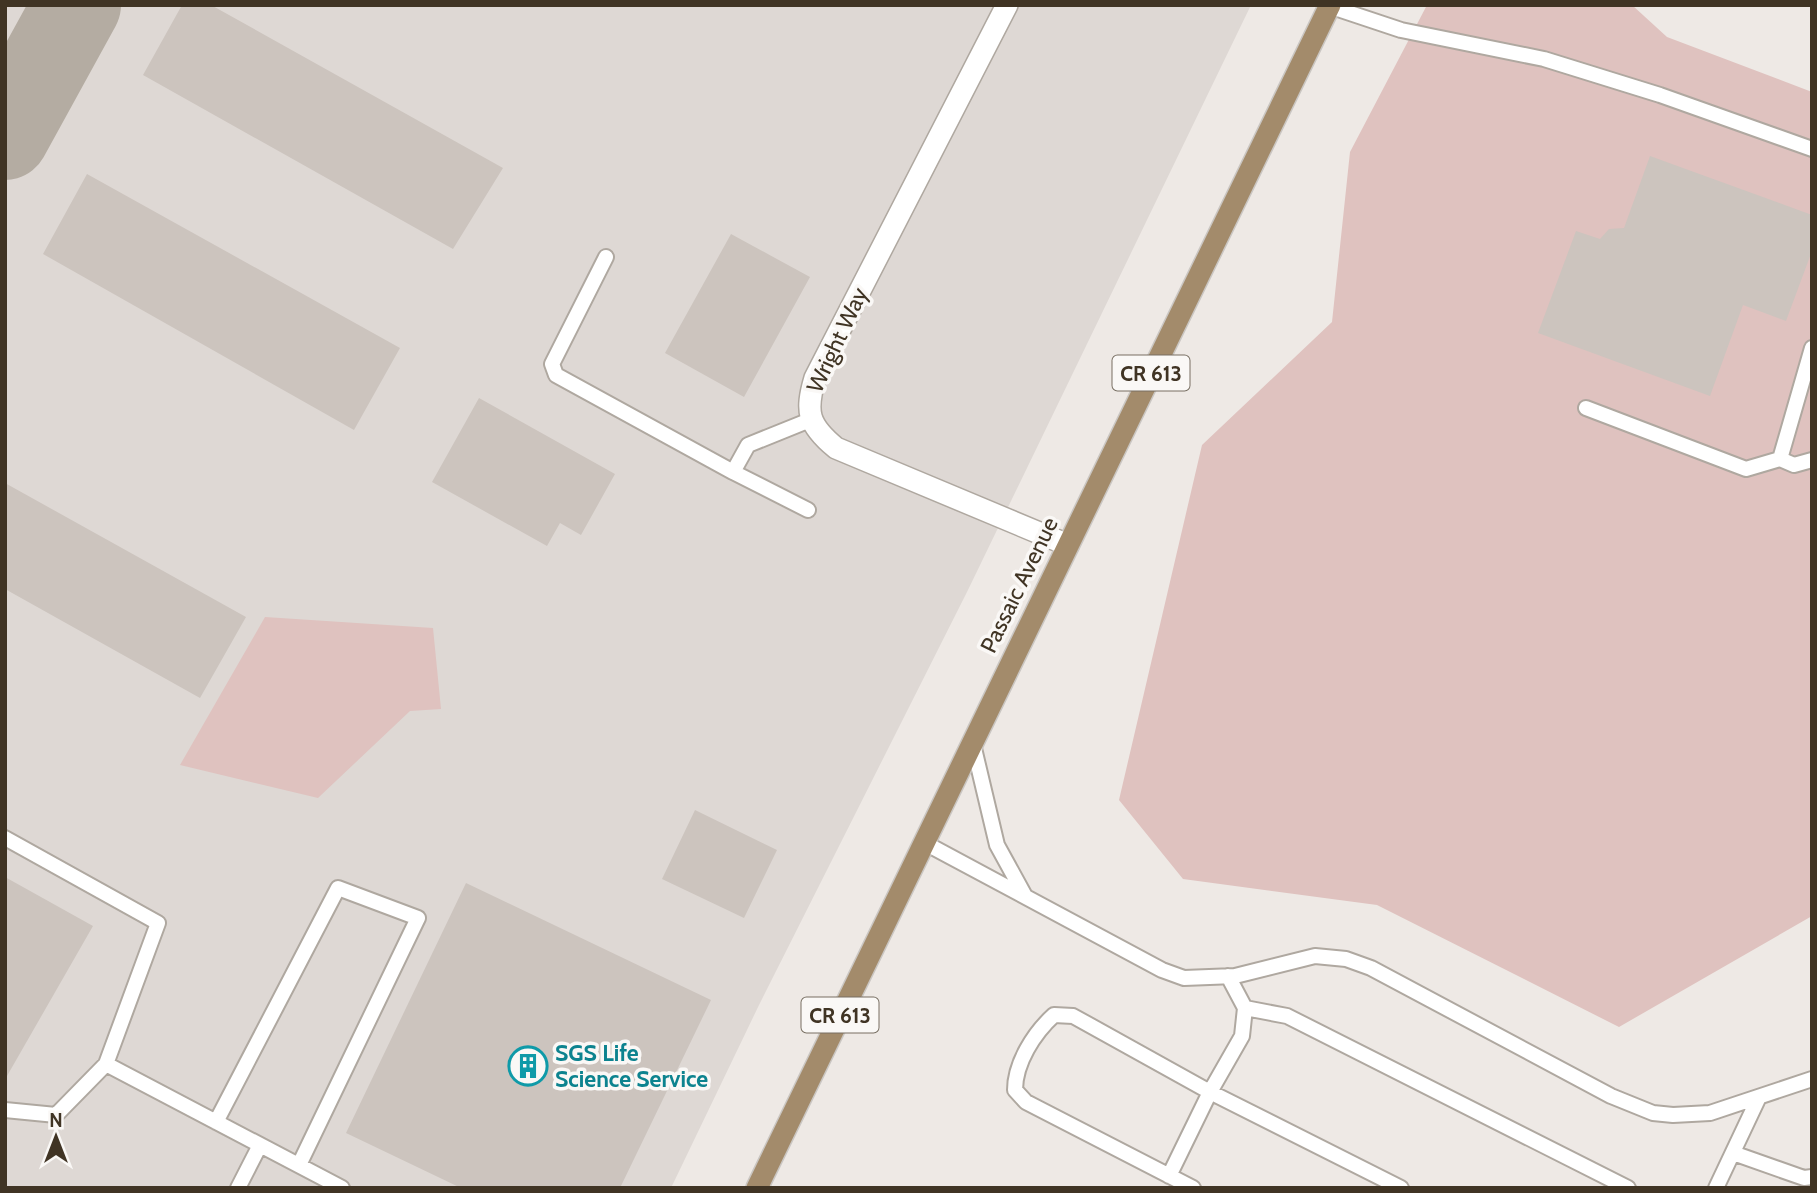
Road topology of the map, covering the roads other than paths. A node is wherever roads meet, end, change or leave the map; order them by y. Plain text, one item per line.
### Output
1 (1007, 5) edge
2 (1329, 6) edge
3 (1812, 149) edge
4 (606, 257) dead end
5 (1810, 356) edge
6 (1586, 408) dead end
7 (810, 420) junction
8 (1780, 459) junction
9 (1812, 460) edge
10 (733, 472) junction
11 (808, 510) dead end
12 (1068, 545) junction
13 (972, 741) junction
14 (5, 838) edge
15 (923, 842) junction
16 (1025, 897) junction
17 (1228, 976) junction
18 (1245, 1008) junction
19 (106, 1064) junction
20 (1812, 1079) edge
21 (1210, 1092) junction
22 (1759, 1097) junction
23 (5, 1110) edge
24 (216, 1122) junction
25 (260, 1145) junction
26 (1733, 1153) junction
27 (299, 1166) junction
28 (1169, 1176) junction
29 (1812, 1177) edge
30 (238, 1188) edge
31 (341, 1188) edge
32 (757, 1188) edge
33 (1193, 1188) edge
34 (1401, 1188) edge
35 (1628, 1188) edge
36 (1716, 1188) edge

1 - 7 street, Wright Way
2 - 3 lane
2 - 12 main road, Passaic Avenue / CR 613
4 - 10 lane
5 - 8 lane
6 - 8 lane
7 - 10 lane
7 - 12 street, Wright Way
8 - 9 lane
10 - 11 lane
12 - 13 main road, Passaic Avenue / CR 613
13 - 15 main road, Passaic Avenue / CR 613
13 - 16 lane
14 - 19 lane
15 - 16 lane
15 - 32 main road, Passaic Avenue / CR 613
16 - 17 lane
17 - 18 lane
17 - 22 lane
18 - 21 lane
18 - 35 lane
19 - 23 lane
19 - 24 lane
20 - 22 lane
21 - 28 lane
21 - 28 lane
21 - 34 lane
22 - 26 lane
24 - 25 lane
24 - 27 lane
25 - 27 lane
25 - 30 lane
26 - 29 lane
26 - 36 lane
27 - 31 lane
28 - 33 lane

